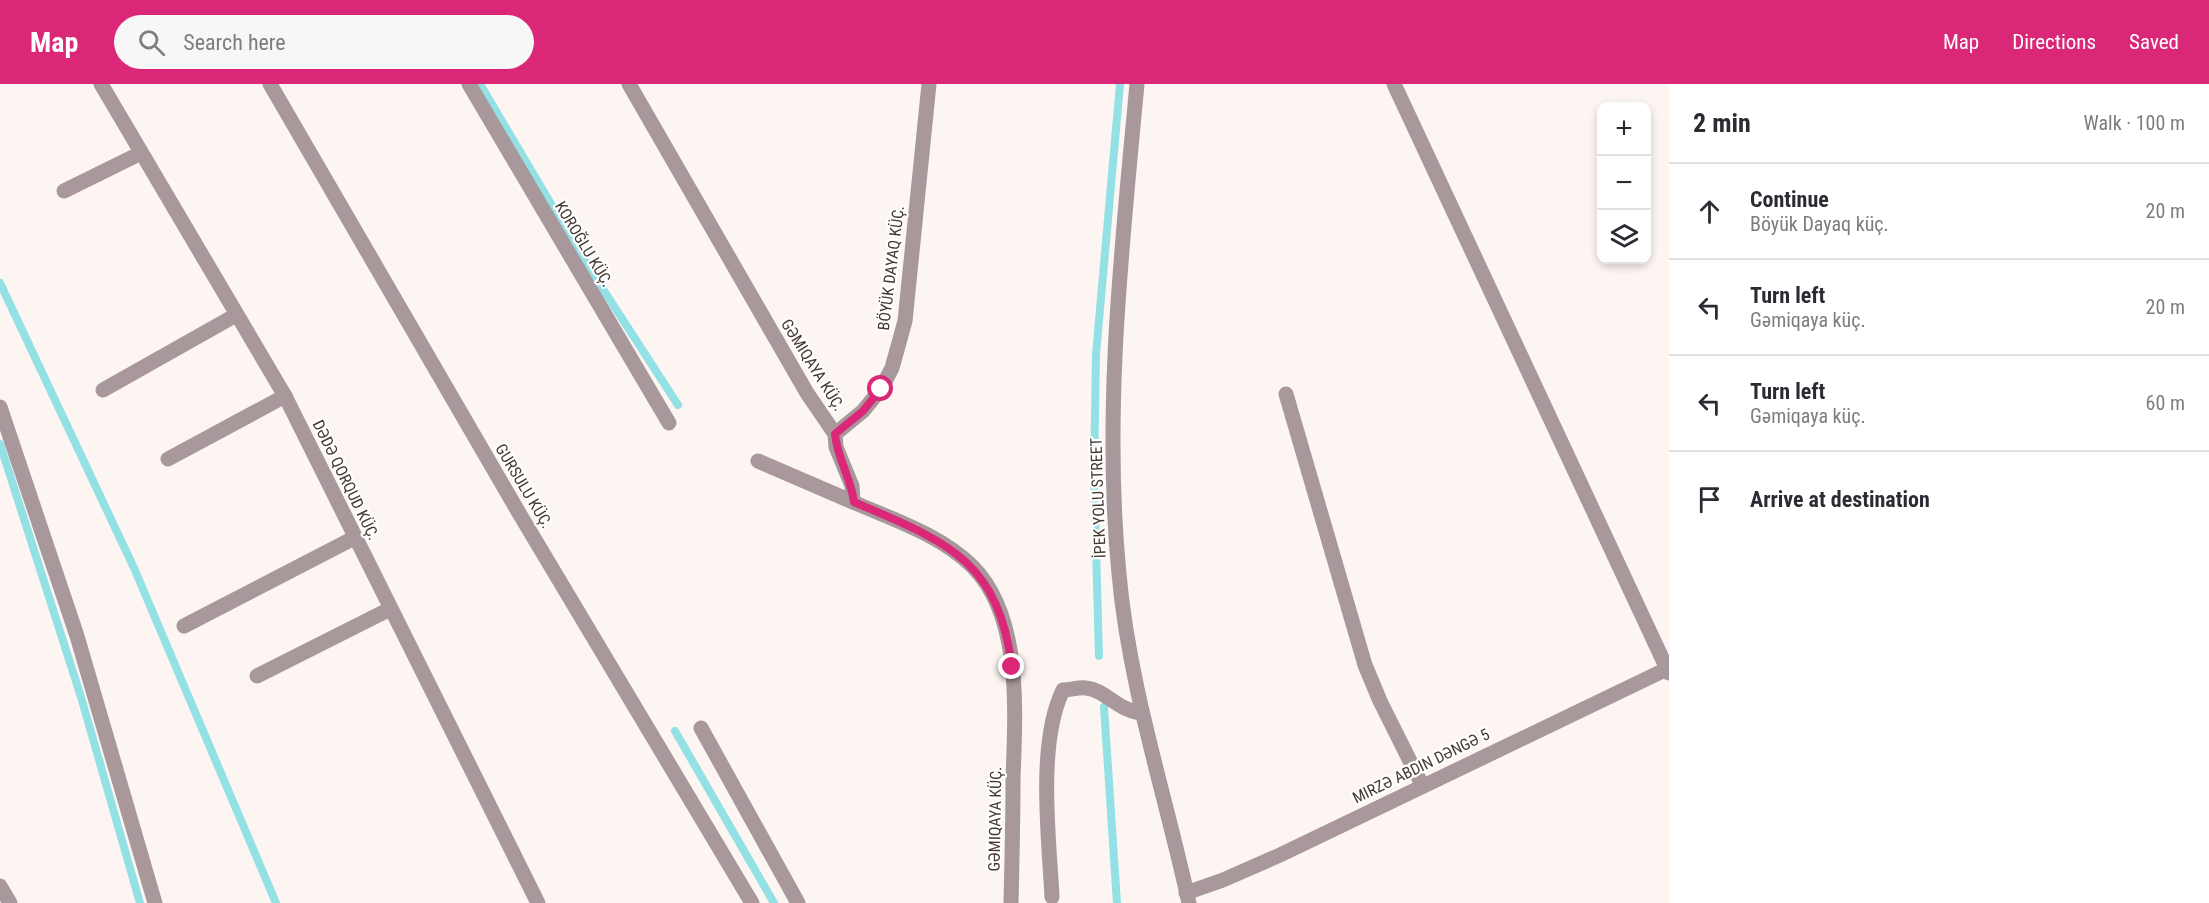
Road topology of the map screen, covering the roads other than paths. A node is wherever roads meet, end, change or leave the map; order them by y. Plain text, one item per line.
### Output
1 (101, 84) edge
2 (270, 84) edge
3 (469, 84) edge
4 (629, 84) edge
5 (929, 84) edge
6 (1137, 84) edge
7 (1394, 84) edge
8 (141, 153) junction
9 (64, 191) dead end
10 (236, 315) junction
11 (103, 390) dead end
12 (1286, 393) dead end
13 (285, 396) junction
14 (0, 407) edge
15 (669, 423) dead end
16 (835, 434) junction
17 (168, 459) dead end
18 (758, 461) dead end
19 (854, 502) junction
20 (354, 538) junction
21 (390, 609) junction
22 (184, 626) dead end
23 (1668, 670) edge
24 (257, 676) dead end
25 (1142, 713) junction
26 (701, 728) dead end
27 (1422, 785) junction
28 (0, 886) edge
29 (1052, 897) dead end
30 (1187, 898) edge
31 (10, 903) edge
32 (155, 903) edge
33 (538, 903) edge
34 (752, 903) edge
35 (798, 903) edge
36 (1011, 903) edge

1 - 8 street, DƏDƏ QORQUD KÜÇ.
2 - 34 street, GURSULU KÜÇ.
3 - 15 street, KOROĞLU KÜÇ.
4 - 16 street, GƏMIQAYA KÜÇ.
5 - 16 street, BÖYÜK DAYAQ KÜÇ.
6 - 25 street, İPEK YOLU STREET
7 - 23 street
8 - 9 street
8 - 10 street, DƏDƏ QORQUD KÜÇ.
10 - 11 street
10 - 13 street, DƏDƏ QORQUD KÜÇ.
12 - 27 street
13 - 17 street
13 - 20 street, DƏDƏ QORQUD KÜÇ.
14 - 32 street
16 - 19 street, GƏMIQAYA KÜÇ.
18 - 19 street
19 - 36 street, GƏMIQAYA KÜÇ.
20 - 21 street, DƏDƏ QORQUD KÜÇ.
20 - 22 street
21 - 24 street
21 - 33 street, DƏDƏ QORQUD KÜÇ.
23 - 27 street, MIRZƏ ABDIN DƏNGƏ 5
25 - 29 street
25 - 30 street, İPEK YOLU STREET
26 - 35 street
27 - 30 street, MIRZƏ ABDIN DƏNGƏ 5
28 - 31 street

